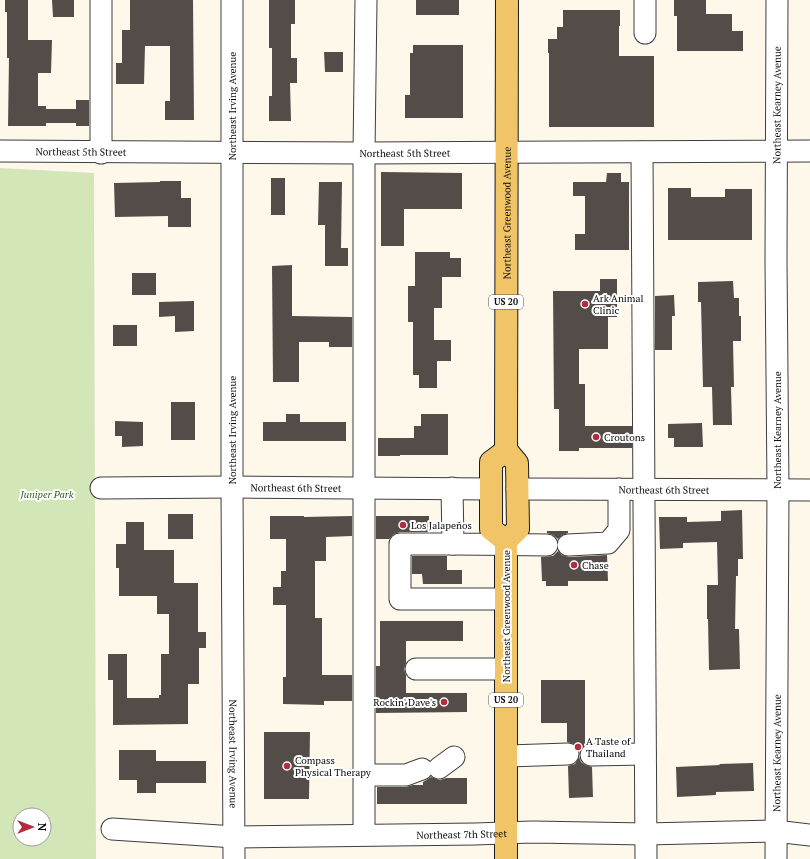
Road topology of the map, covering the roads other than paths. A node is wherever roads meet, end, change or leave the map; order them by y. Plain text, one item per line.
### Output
1 (101, 0) edge
2 (232, 0) edge
3 (366, 0) edge
4 (507, 0) edge
5 (645, 0) edge
6 (777, 0) edge
7 (645, 33) dead end
8 (0, 151) edge
9 (776, 151) junction
10 (810, 151) edge
11 (232, 152) junction
12 (642, 152) junction
13 (101, 153) junction
14 (364, 153) junction
15 (506, 153) junction
16 (506, 450) junction
17 (232, 487) junction
18 (102, 488) dead end
19 (364, 488) junction
20 (452, 488) junction
21 (491, 488) junction
22 (517, 488) junction
23 (619, 489) junction
24 (643, 489) junction
25 (778, 490) junction
26 (810, 490) edge
27 (506, 543) junction
28 (453, 544) junction
29 (547, 545) dead end
30 (568, 545) dead end
31 (506, 599) junction
32 (416, 669) dead end
33 (506, 669) junction
34 (568, 754) dead end
35 (591, 754) dead end
36 (645, 754) junction
37 (506, 756) junction
38 (439, 765) dead end
39 (364, 775) junction
40 (112, 828) dead end
41 (776, 831) junction
42 (506, 832) junction
43 (364, 834) junction
44 (646, 834) junction
45 (810, 835) edge
46 (235, 837) junction
47 (234, 859) edge
48 (506, 859) edge
49 (646, 859) edge
50 (776, 859) edge

1 - 13 street
2 - 11 street, Northeast Irving Avenue
3 - 14 street
4 - 15 main road, Northeast Greenwood Avenue / US 20
5 - 7 street
6 - 9 street, Northeast Kearney Avenue
8 - 13 street, Northeast 5th Street
9 - 10 street, Northeast 5th Street
9 - 12 street, Northeast 5th Street
9 - 25 street, Northeast Kearney Avenue
11 - 13 street, Northeast 5th Street
11 - 14 street, Northeast 5th Street
11 - 17 street, Northeast Irving Avenue
12 - 15 street, Northeast 5th Street
12 - 24 street
14 - 15 street, Northeast 5th Street
14 - 19 street
15 - 16 main road, Northeast Greenwood Avenue / US 20
16 - 21 main road, Northeast Greenwood Avenue
16 - 22 main road, Northeast Greenwood Avenue
17 - 18 street, Northeast 6th Street
17 - 19 street, Northeast 6th Street
17 - 46 street, Northeast Irving Avenue
19 - 20 street, Northeast 6th Street
19 - 39 street
20 - 21 street, Northeast 6th Street
20 - 28 street
21 - 27 main road, Northeast Greenwood Avenue
22 - 23 street, Northeast 6th Street
22 - 27 main road, Northeast Greenwood Avenue
23 - 24 street, Northeast 6th Street
23 - 30 street
24 - 25 street, Northeast 6th Street
24 - 36 street
25 - 26 street, Northeast 6th Street
25 - 41 street, Northeast Kearney Avenue
27 - 28 street
27 - 29 street
27 - 31 main road, Northeast Greenwood Avenue / US 20
28 - 31 street
31 - 33 main road, Northeast Greenwood Avenue / US 20
32 - 33 street
33 - 37 main road, Northeast Greenwood Avenue / US 20
34 - 37 street
35 - 36 street
36 - 44 street
37 - 42 main road, Northeast Greenwood Avenue / US 20
38 - 39 street
39 - 43 street
40 - 46 street, Northeast 7th Street
41 - 44 street, Northeast 7th Street
41 - 45 street, Northeast 7th Street
41 - 50 street, Northeast Kearney Avenue
42 - 43 street, Northeast 7th Street
42 - 44 street, Northeast 7th Street
42 - 48 main road, Northeast Greenwood Avenue / US 20
43 - 46 street, Northeast 7th Street
44 - 49 street
46 - 47 street, Northeast Irving Avenue

